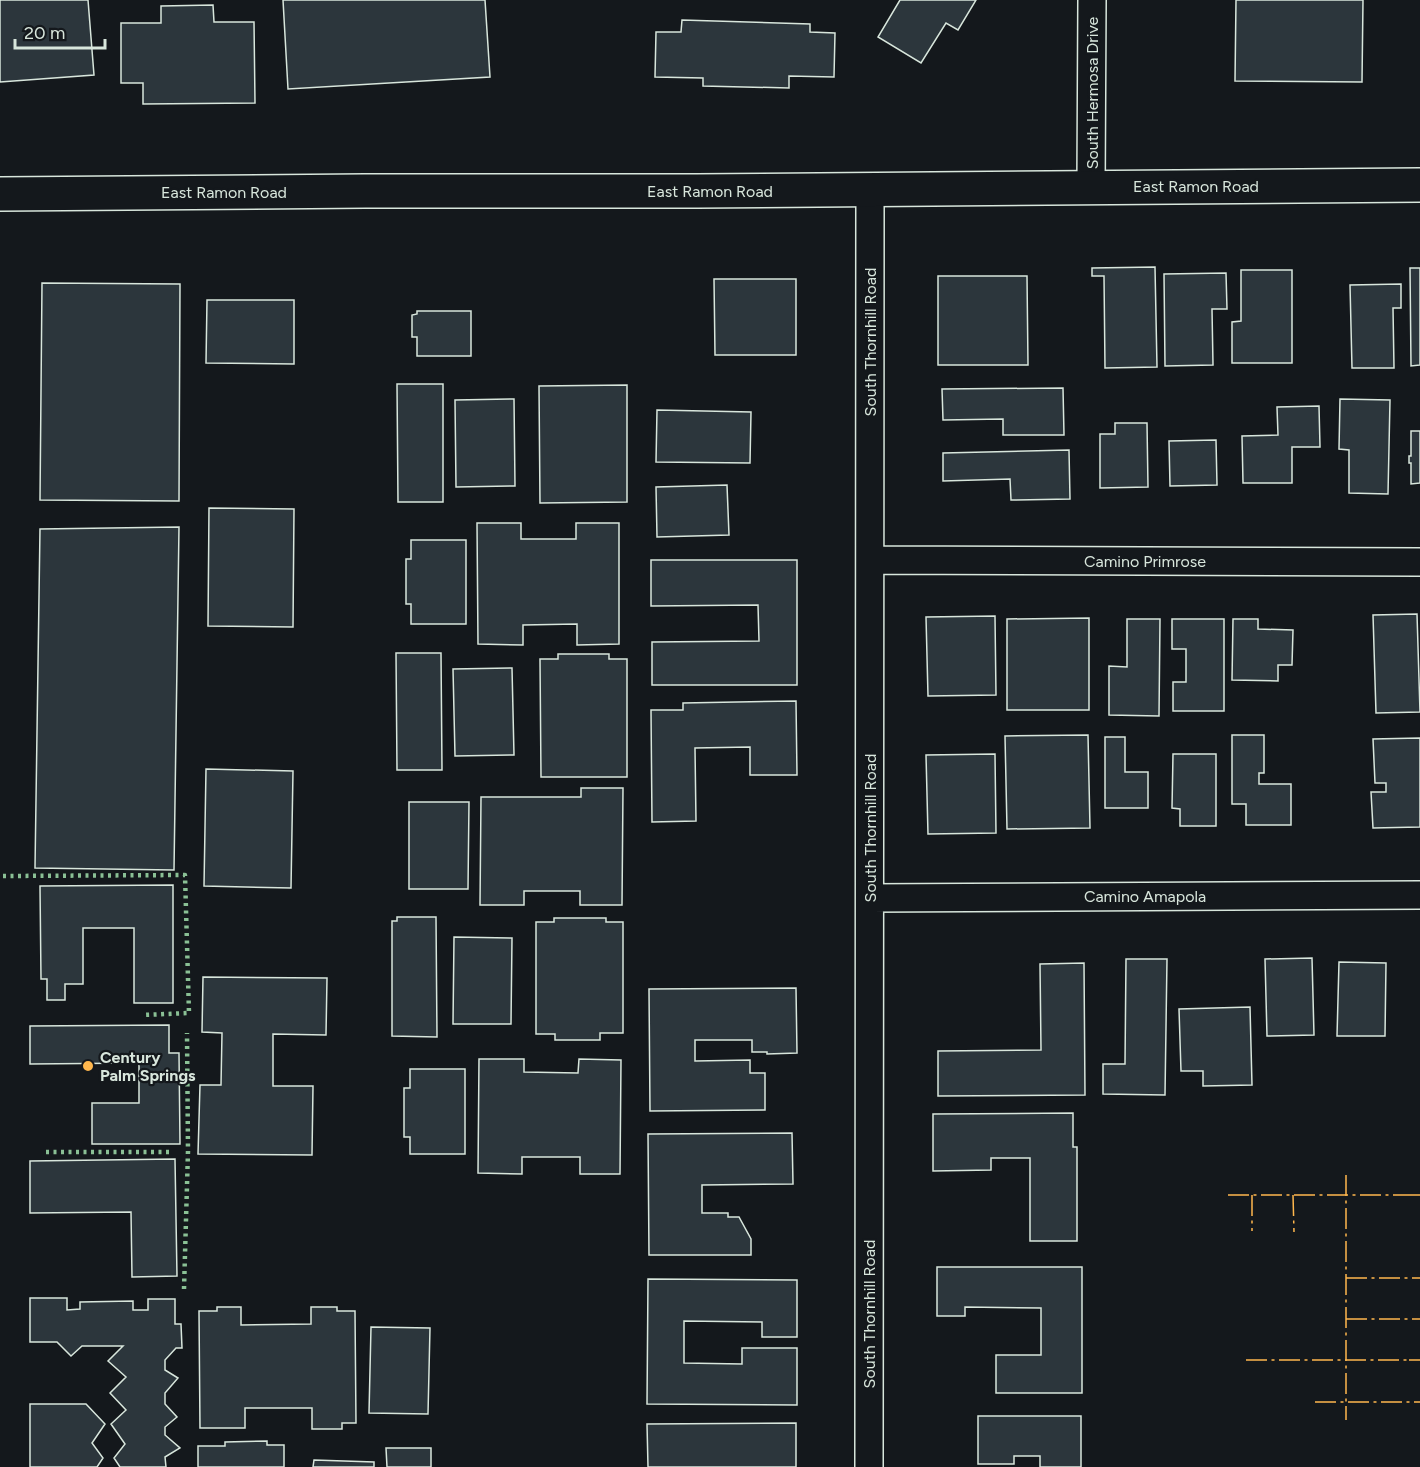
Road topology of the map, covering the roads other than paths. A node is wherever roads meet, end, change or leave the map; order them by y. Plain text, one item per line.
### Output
1 (1092, 0) edge
2 (1420, 185) edge
3 (1091, 187) junction
4 (870, 189) junction
5 (0, 194) edge
6 (870, 560) junction
7 (1420, 562) edge
8 (1420, 895) edge
9 (870, 898) junction
10 (869, 1467) edge

1 - 3 street, South Hermosa Drive
2 - 3 main road, East Ramon Road
3 - 4 main road, East Ramon Road
4 - 5 main road, East Ramon Road
4 - 6 street, South Thornhill Road
6 - 7 street, Camino Primrose
6 - 9 street, South Thornhill Road
8 - 9 street, Camino Amapola
9 - 10 street, South Thornhill Road

